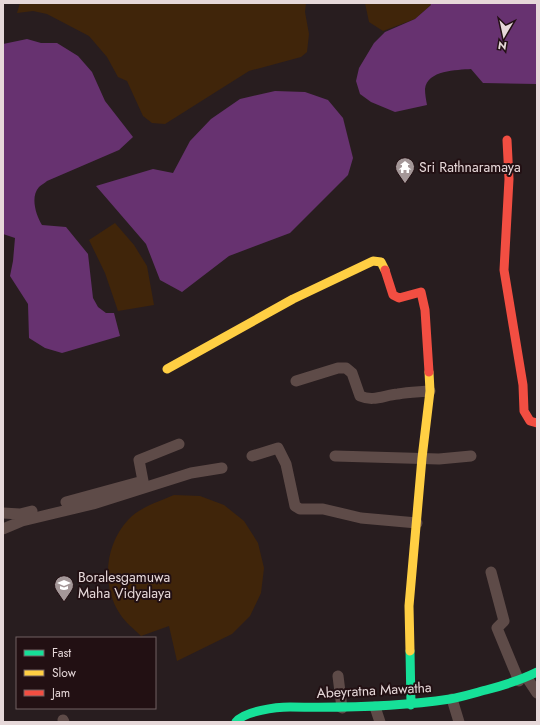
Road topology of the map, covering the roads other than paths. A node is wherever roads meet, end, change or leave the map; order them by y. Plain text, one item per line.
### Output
1 (507, 140) dead end
2 (167, 369) dead end
3 (296, 381) dead end
4 (430, 390) junction
5 (537, 422) edge
6 (179, 444) dead end
7 (252, 456) dead end
8 (335, 456) dead end
9 (471, 456) dead end
10 (422, 458) junction
11 (222, 468) dead end
12 (3, 513) edge
13 (417, 523) junction
14 (3, 529) edge
15 (491, 572) dead end
16 (537, 672) edge
17 (338, 676) dead end
18 (523, 680) junction
19 (537, 693) edge
20 (452, 699) junction
21 (411, 705) junction
22 (375, 707) junction
23 (342, 708) junction
24 (236, 722) edge
25 (380, 722) edge
26 (459, 722) edge

1 - 5 street
2 - 4 street
3 - 4 street
4 - 10 street
6 - 12 street
7 - 13 street
8 - 10 street
9 - 10 street
10 - 13 street
11 - 14 street
13 - 21 street
15 - 18 street
16 - 18 street, Abeyratna Mawatha
17 - 23 street
18 - 19 street
18 - 20 street, Abeyratna Mawatha
20 - 21 street, Abeyratna Mawatha
20 - 26 street
21 - 22 street, Abeyratna Mawatha
22 - 23 street, Abeyratna Mawatha
22 - 25 street
23 - 24 street, Abeyratna Mawatha

